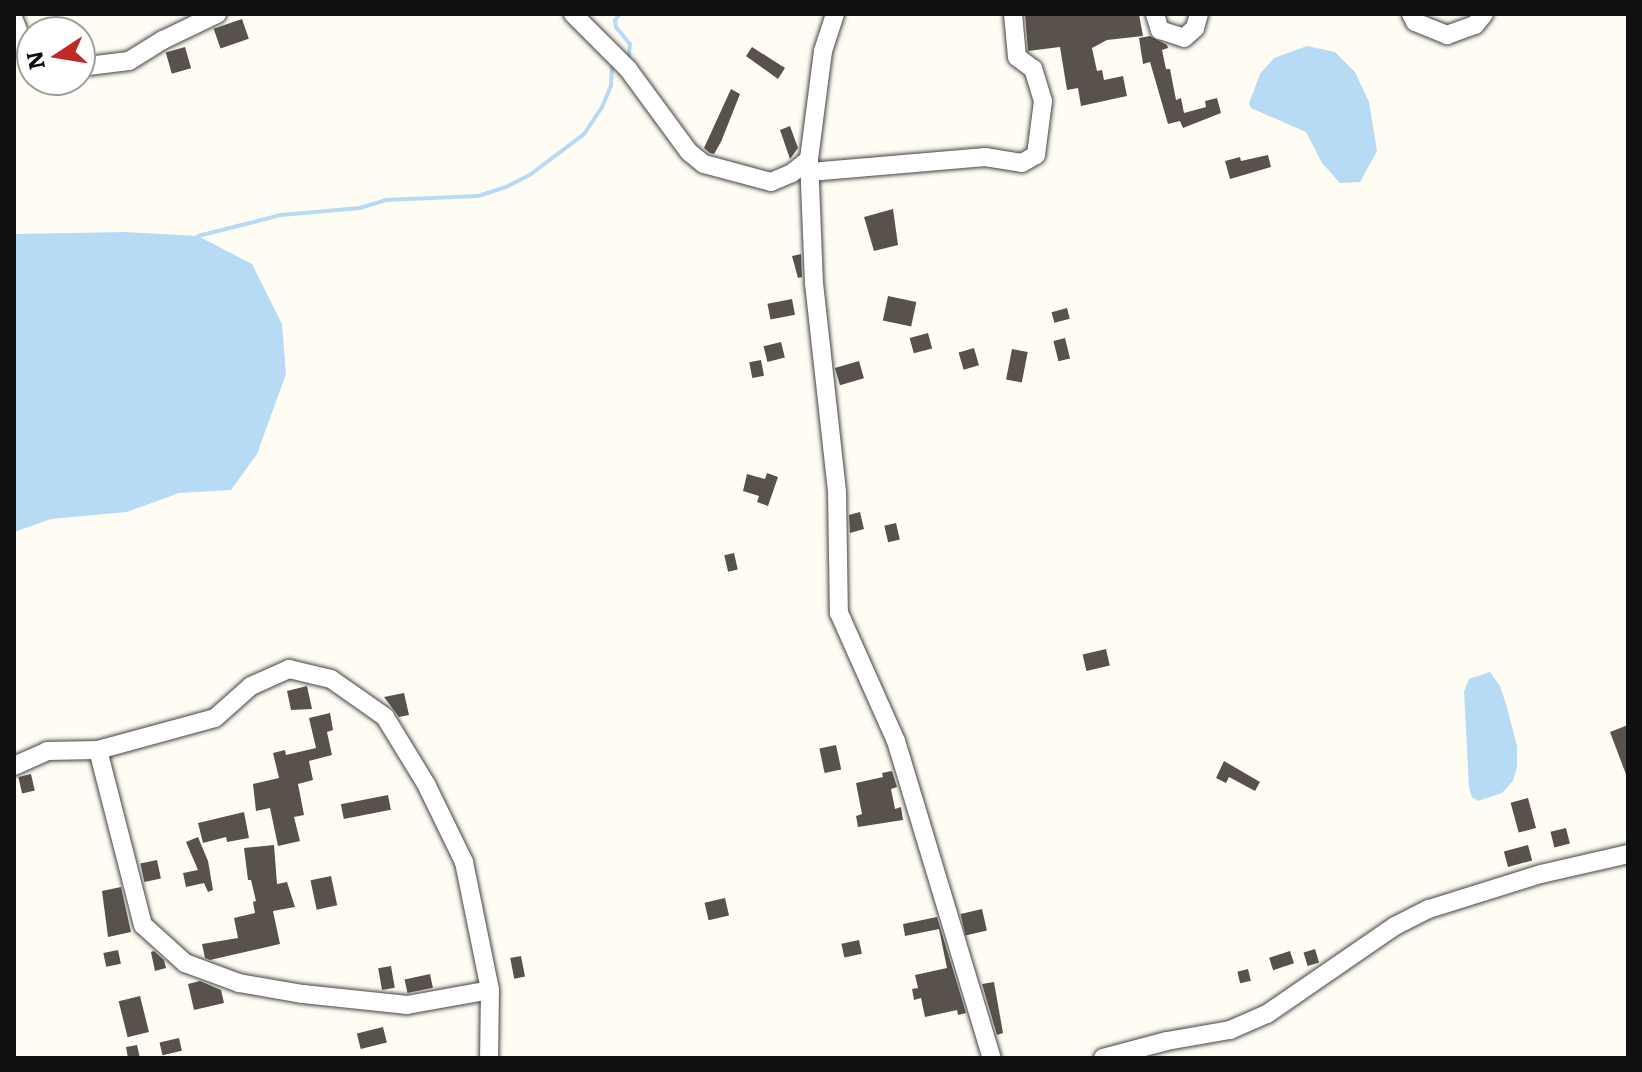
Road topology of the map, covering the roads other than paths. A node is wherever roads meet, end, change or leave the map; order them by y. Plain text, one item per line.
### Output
1 (217, 14) edge
2 (573, 14) edge
3 (835, 14) edge
4 (1013, 14) edge
5 (1155, 14) edge
6 (1199, 14) edge
7 (1411, 14) edge
8 (1484, 14) edge
9 (96, 65) edge
10 (809, 166) junction
11 (98, 750) junction
12 (14, 766) edge
13 (1628, 854) edge
14 (490, 990) junction
15 (489, 1058) edge
16 (992, 1058) edge
17 (1103, 1058) edge

1 - 9 street
2 - 10 street
3 - 10 street
4 - 10 street
5 - 6 street
7 - 8 street
10 - 16 street
11 - 12 street
11 - 14 street
11 - 14 street
13 - 17 street
14 - 15 street

